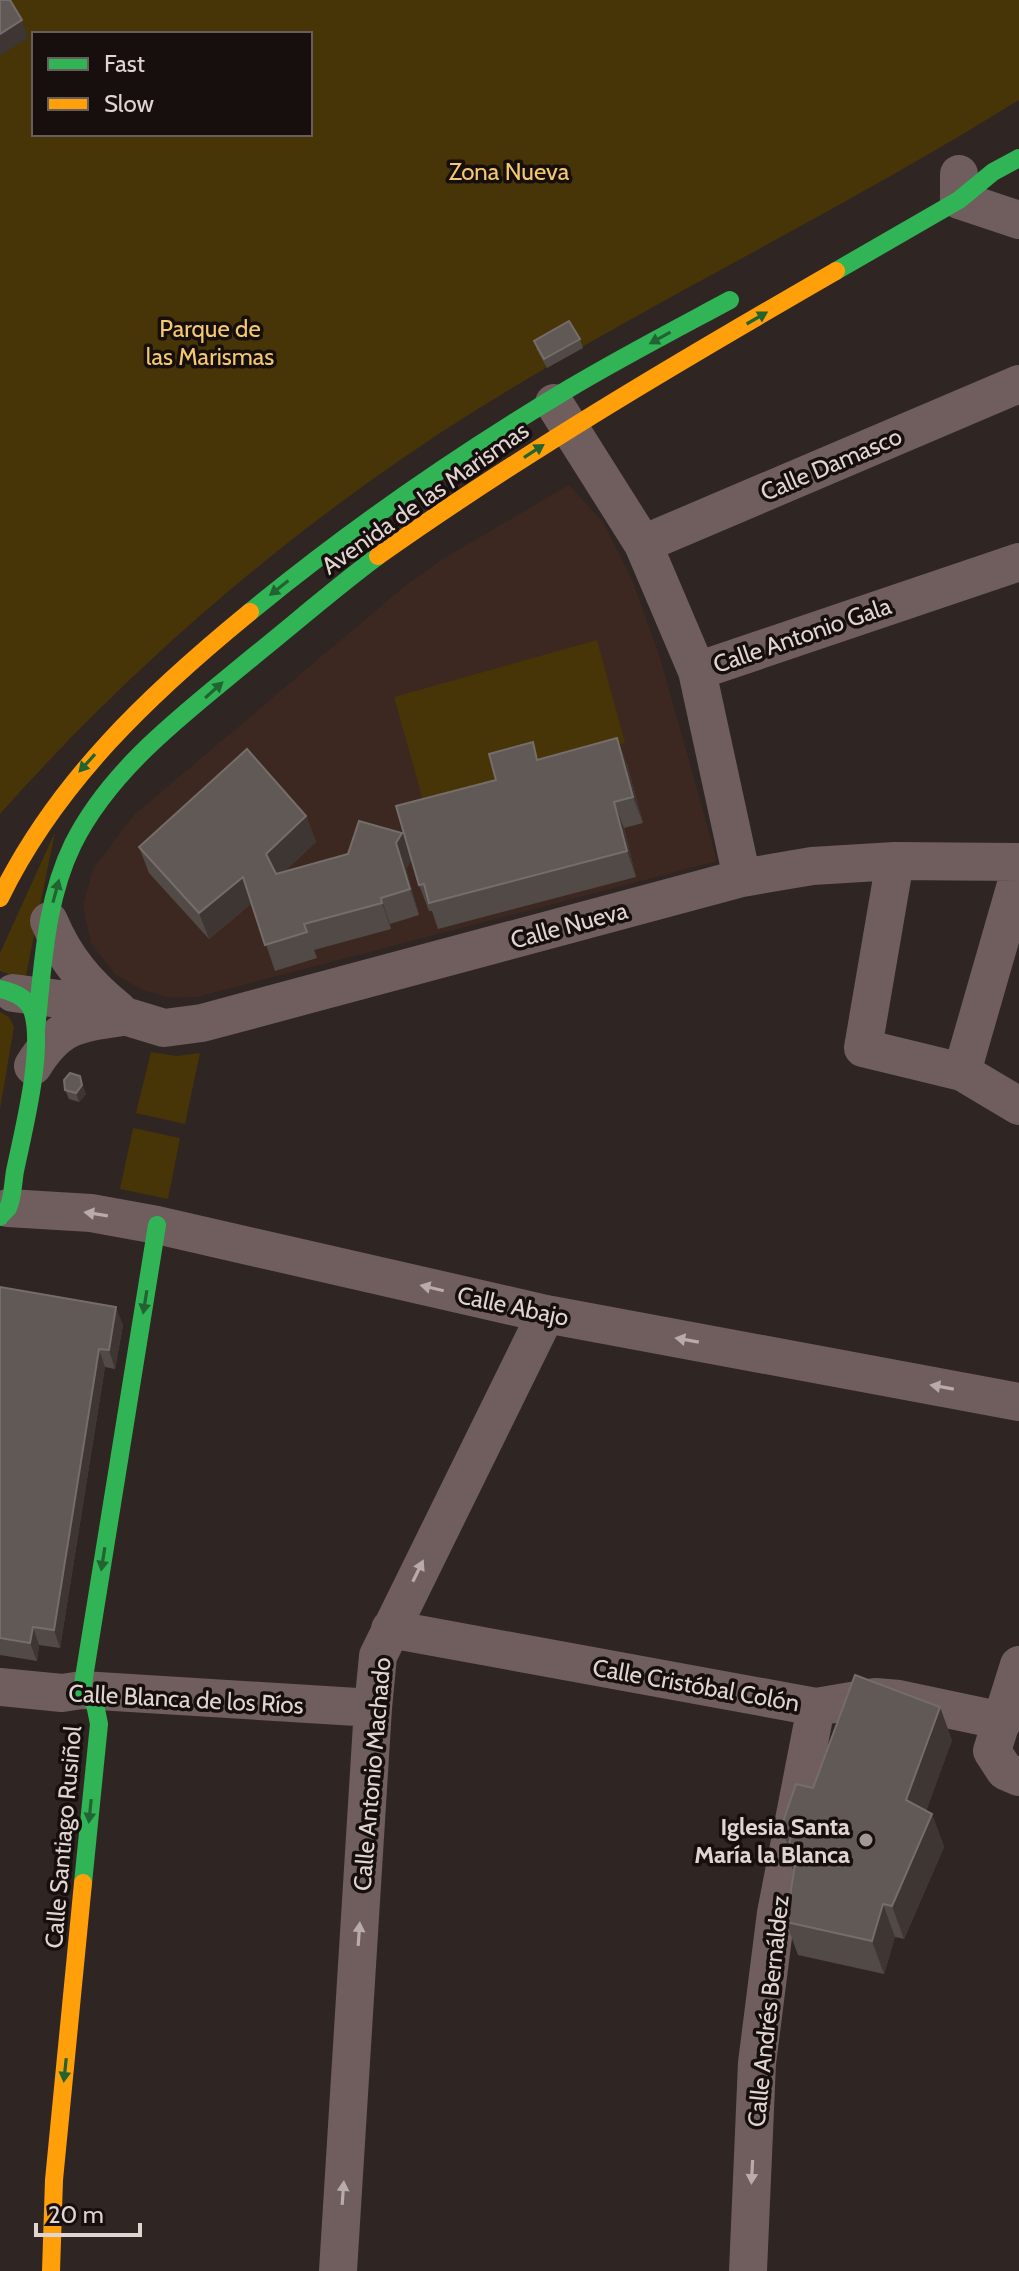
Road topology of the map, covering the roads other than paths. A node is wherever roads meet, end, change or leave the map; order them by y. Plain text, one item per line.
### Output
1 (1019, 158) edge
2 (958, 180) junction
3 (1019, 220) edge
4 (742, 294) dead end
5 (1019, 384) edge
6 (560, 414) junction
7 (643, 544) junction
8 (1019, 562) edge
9 (697, 671) junction
10 (895, 861) junction
11 (1019, 862) edge
12 (1019, 874) edge
13 (742, 878) junction
14 (0, 898) edge
15 (49, 921) junction
16 (22, 1002) edge
17 (126, 1017) junction
18 (33, 1066) junction
19 (962, 1072) junction
20 (1019, 1106) edge
21 (4, 1212) edge
22 (157, 1225) junction
23 (546, 1314) junction
24 (1019, 1402) edge
25 (390, 1629) junction
26 (1019, 1665) edge
27 (0, 1687) edge
28 (82, 1690) junction
29 (816, 1707) junction
30 (373, 1708) junction
31 (1003, 1721) junction
32 (1018, 1777) edge
33 (51, 2271) edge
34 (338, 2271) edge
35 (748, 2271) edge

1 - 2 street, Avenida de las Marismas
2 - 3 street
6 -> 2 street, Avenida de las Marismas
4 -> 6 street, Avenida de las Marismas
5 - 7 street, Calle Damasco
6 - 7 street, Calle Antonio Gala
6 -> 14 street, Avenida de las Marismas
15 -> 6 street, Avenida de las Marismas
7 - 9 street, Calle Antonio Gala
8 - 9 street, Calle Antonio Gala
9 - 13 street
10 - 11 street, Calle Nueva
10 - 13 street, Calle Nueva
10 - 19 street
12 - 19 street
13 - 17 street, Calle Nueva
15 - 16 street, Avenida de las Marismas
15 - 17 street, Calle Nueva
16 - 17 street, Calle Nueva
16 - 18 street, Avenida de las Marismas
17 - 18 street, Calle Nueva
18 - 21 street, Avenida de las Marismas
19 - 20 street
22 -> 21 street, Calle Abajo
23 -> 22 street, Calle Abajo
22 -> 28 street
24 -> 23 street, Calle Abajo
25 -> 23 street, Calle Antonio Machado
25 - 29 street, Calle Cristóbal Colón
25 - 30 street, Calle Antonio Machado
26 - 31 street
27 - 28 street, Calle Blanca de los Ríos
28 - 30 street, Calle Blanca de los Ríos
28 -> 33 street, Calle Santiago Rusiñol
29 - 31 street, Calle Cristóbal Colón
29 -> 35 street, Calle Andrés Bernáldez
34 -> 30 street, Calle Antonio Machado
31 - 32 street

